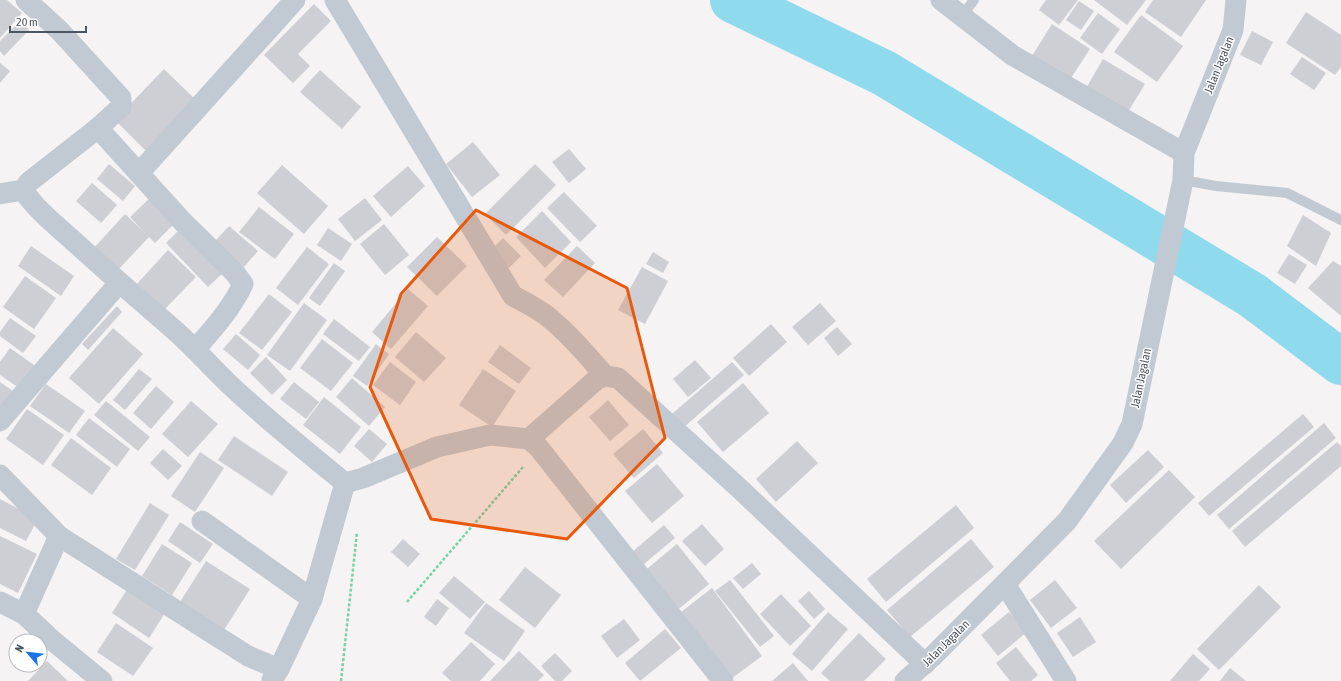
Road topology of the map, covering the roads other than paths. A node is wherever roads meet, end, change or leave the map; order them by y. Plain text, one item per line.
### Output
1 (26, 0) edge
2 (295, 0) edge
3 (335, 0) edge
4 (941, 0) edge
5 (1236, 0) edge
6 (968, 8) edge
7 (98, 128) junction
8 (1184, 153) junction
9 (139, 173) junction
10 (1183, 180) junction
11 (23, 190) junction
12 (0, 194) edge
13 (1341, 220) edge
14 (119, 283) junction
15 (195, 349) junction
16 (605, 376) junction
17 (0, 421) edge
18 (534, 443) junction
19 (0, 475) edge
20 (345, 483) junction
21 (202, 521) dead end
22 (59, 536) junction
23 (1005, 584) junction
24 (312, 598) junction
25 (0, 602) edge
26 (24, 614) junction
27 (925, 664) junction
28 (275, 675) edge
29 (102, 681) edge
30 (723, 681) edge
31 (905, 681) edge
32 (1066, 681) edge

1 - 7 street
2 - 9 street
3 - 16 street
4 - 6 street
5 - 8 street, Jalan Jagalan
6 - 8 street
7 - 9 street
7 - 11 street
8 - 10 street, Jalan Jagalan
9 - 15 street
10 - 13 lane
10 - 23 street, Jalan Jagalan
11 - 12 street
11 - 14 street
14 - 15 street
14 - 17 street
15 - 20 street
16 - 18 street
16 - 27 street
18 - 20 street
18 - 30 street
19 - 22 street
20 - 24 street
21 - 24 street
22 - 26 street
22 - 28 street
23 - 27 street, Jalan Jagalan
23 - 32 street
24 - 28 street
25 - 26 street
26 - 29 street
27 - 31 street, Jalan Jagalan

